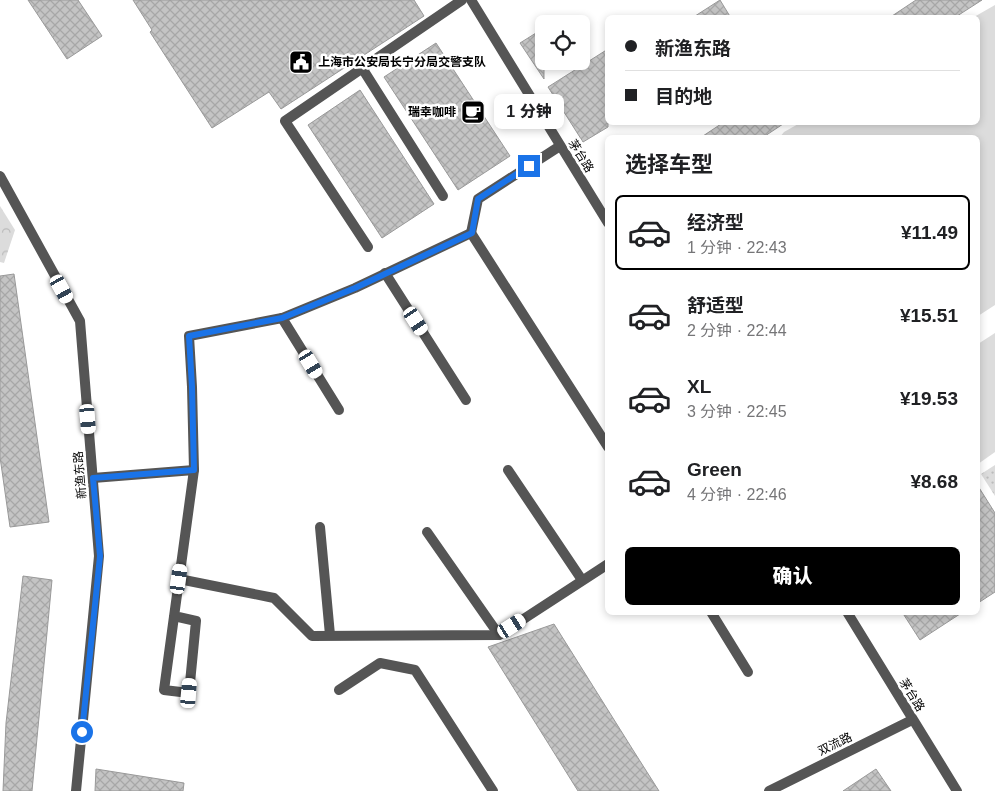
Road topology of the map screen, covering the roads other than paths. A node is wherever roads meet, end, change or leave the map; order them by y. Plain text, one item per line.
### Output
1 (462, 0) edge
2 (471, 0) edge
3 (362, 68) junction
4 (560, 146) junction
5 (0, 176) edge
6 (443, 196) dead end
7 (605, 218) edge
8 (472, 233) junction
9 (368, 247) dead end
10 (385, 274) junction
11 (282, 318) junction
12 (466, 400) dead end
13 (339, 410) dead end
14 (605, 442) edge
15 (194, 470) junction
16 (508, 470) dead end
17 (93, 478) junction
18 (320, 527) dead end
19 (427, 532) dead end
20 (605, 566) edge
21 (179, 579) junction
22 (582, 580) junction
23 (713, 615) edge
24 (849, 615) edge
25 (174, 616) junction
26 (499, 635) junction
27 (330, 636) junction
28 (748, 672) dead end
29 (339, 690) dead end
30 (912, 720) junction
31 (76, 791) edge
32 (493, 791) edge
33 (769, 791) edge
34 (957, 791) edge

1 - 3 street
2 - 4 street, 茅台路
3 - 6 street
3 - 9 street
4 - 7 street, 茅台路
4 - 8 street
5 - 17 street, 新渔东路
8 - 10 street
8 - 14 street
10 - 11 street
10 - 12 street
11 - 13 street
11 - 15 street
15 - 17 street
15 - 21 street
16 - 22 street
17 - 31 street, 新渔东路
18 - 27 street
19 - 26 street
20 - 22 street
21 - 25 street
21 - 27 street
22 - 26 street
23 - 28 street
24 - 30 street, 茅台路
25 - 25 street
26 - 27 street
29 - 32 street
30 - 33 street, 双流路
30 - 34 street, 茅台路

